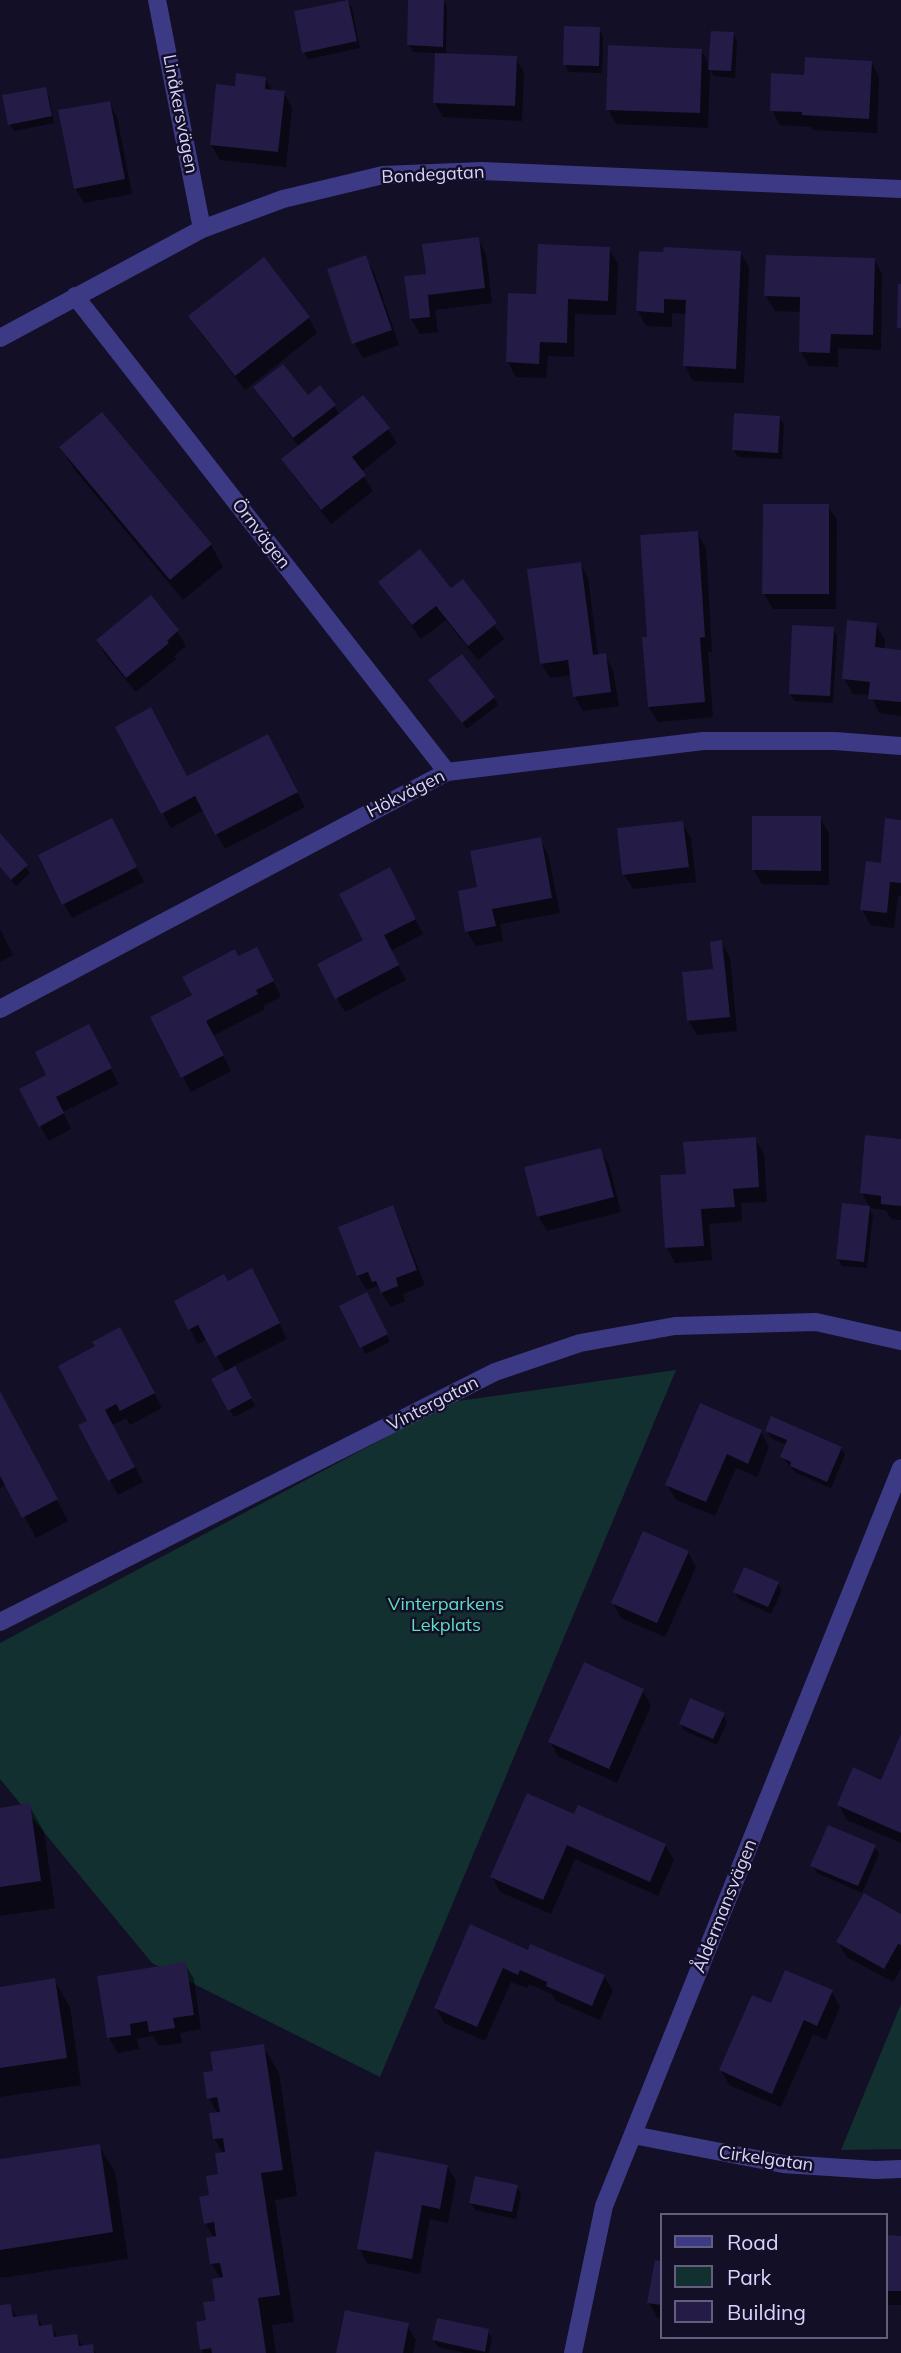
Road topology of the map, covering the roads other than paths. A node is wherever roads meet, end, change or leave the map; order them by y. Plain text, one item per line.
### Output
1 (157, 0) edge
2 (901, 189) edge
3 (202, 229) junction
4 (75, 296) junction
5 (0, 338) edge
6 (901, 746) edge
7 (447, 772) junction
8 (0, 1009) edge
9 (901, 1341) edge
10 (901, 1468) edge
11 (0, 1622) edge
12 (633, 2135) junction
13 (901, 2169) edge
14 (573, 2353) edge

1 - 3 street, Linåkersvägen
2 - 3 street, Bondegatan
3 - 4 street, Bondegatan
4 - 5 street, Bondegatan
4 - 7 street, Örnvägen
6 - 7 street, Hökvägen
7 - 8 street, Hökvägen
9 - 11 street, Vintergatan
10 - 12 street, Åldermansvägen
12 - 13 street, Cirkelgatan
12 - 14 street, Åldermansvägen

